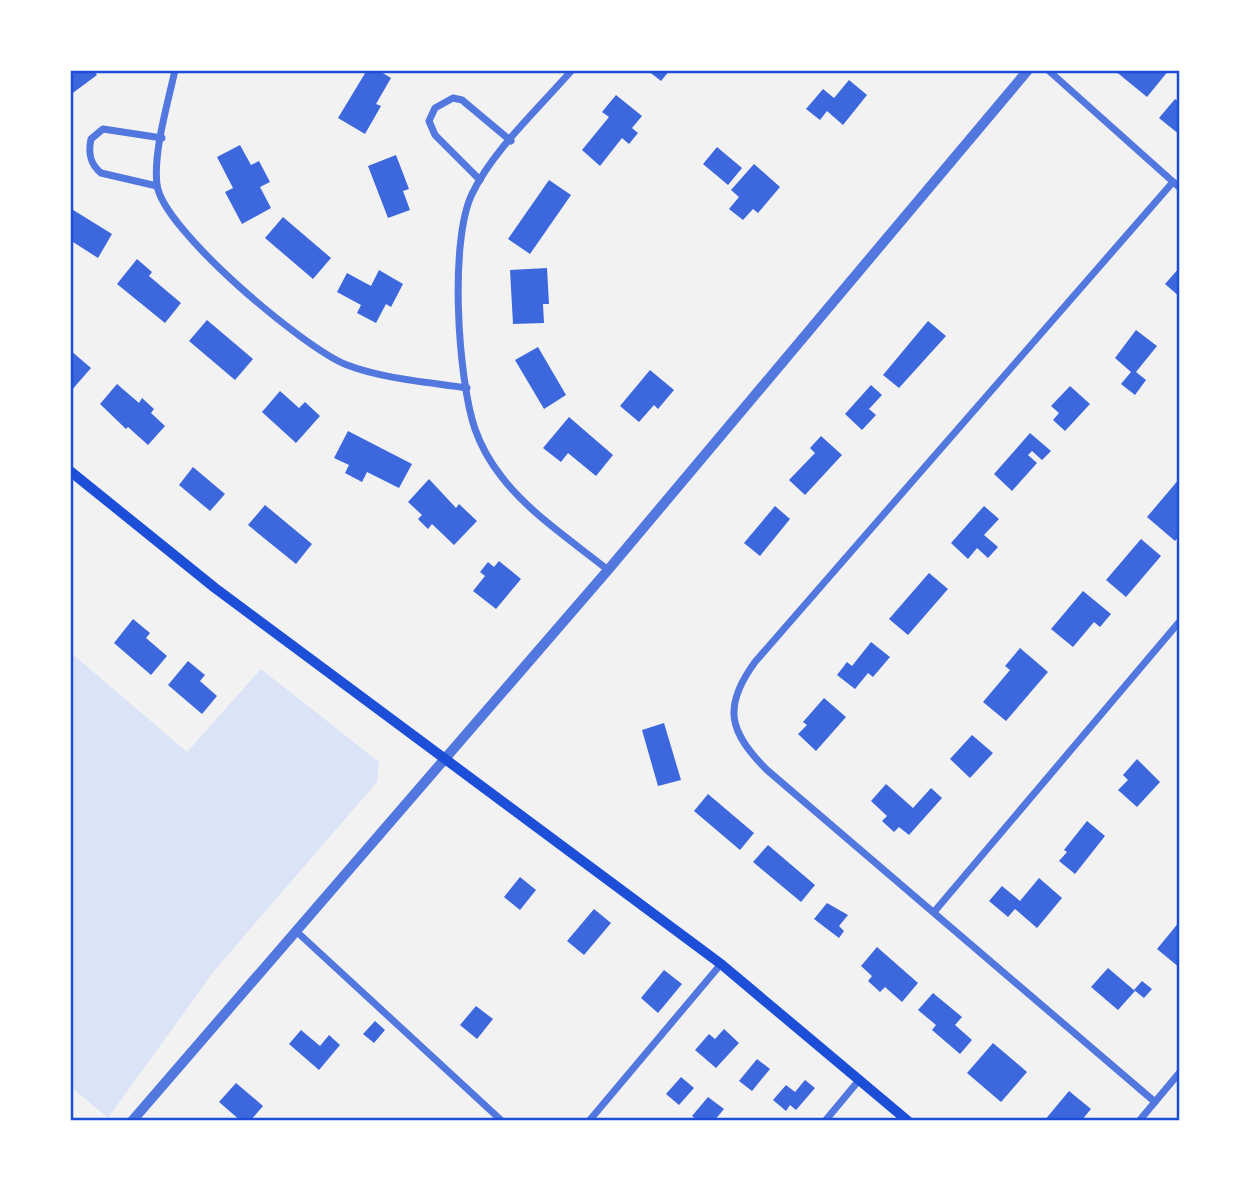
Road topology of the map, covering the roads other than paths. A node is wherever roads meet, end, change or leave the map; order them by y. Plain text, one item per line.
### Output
1 (175, 70) edge
2 (572, 70) edge
3 (1028, 70) edge
4 (1048, 70) edge
5 (162, 138) junction
6 (511, 141) junction
7 (480, 180) junction
8 (1173, 182) junction
9 (157, 186) junction
10 (1180, 188) edge
11 (467, 388) junction
12 (70, 471) edge
13 (608, 570) junction
14 (1180, 621) edge
15 (444, 760) junction
16 (934, 912) junction
17 (296, 931) junction
18 (722, 964) junction
19 (1180, 1072) edge
20 (860, 1079) junction
21 (1155, 1102) junction
22 (132, 1121) edge
23 (502, 1121) edge
24 (589, 1121) edge
25 (825, 1121) edge
26 (908, 1121) edge
27 (1139, 1121) edge

1 - 5 street
2 - 6 street
3 - 13 street
4 - 8 street
5 - 9 street
5 - 9 street
6 - 7 street
6 - 7 street
7 - 11 street
8 - 10 street
8 - 16 street
9 - 11 street
11 - 13 street
12 - 15 main road
13 - 15 street
14 - 16 street
15 - 17 street
15 - 18 main road
16 - 21 street
17 - 22 street
17 - 23 street
18 - 20 main road
18 - 24 street
19 - 21 street
20 - 25 street
20 - 26 main road
21 - 27 street

